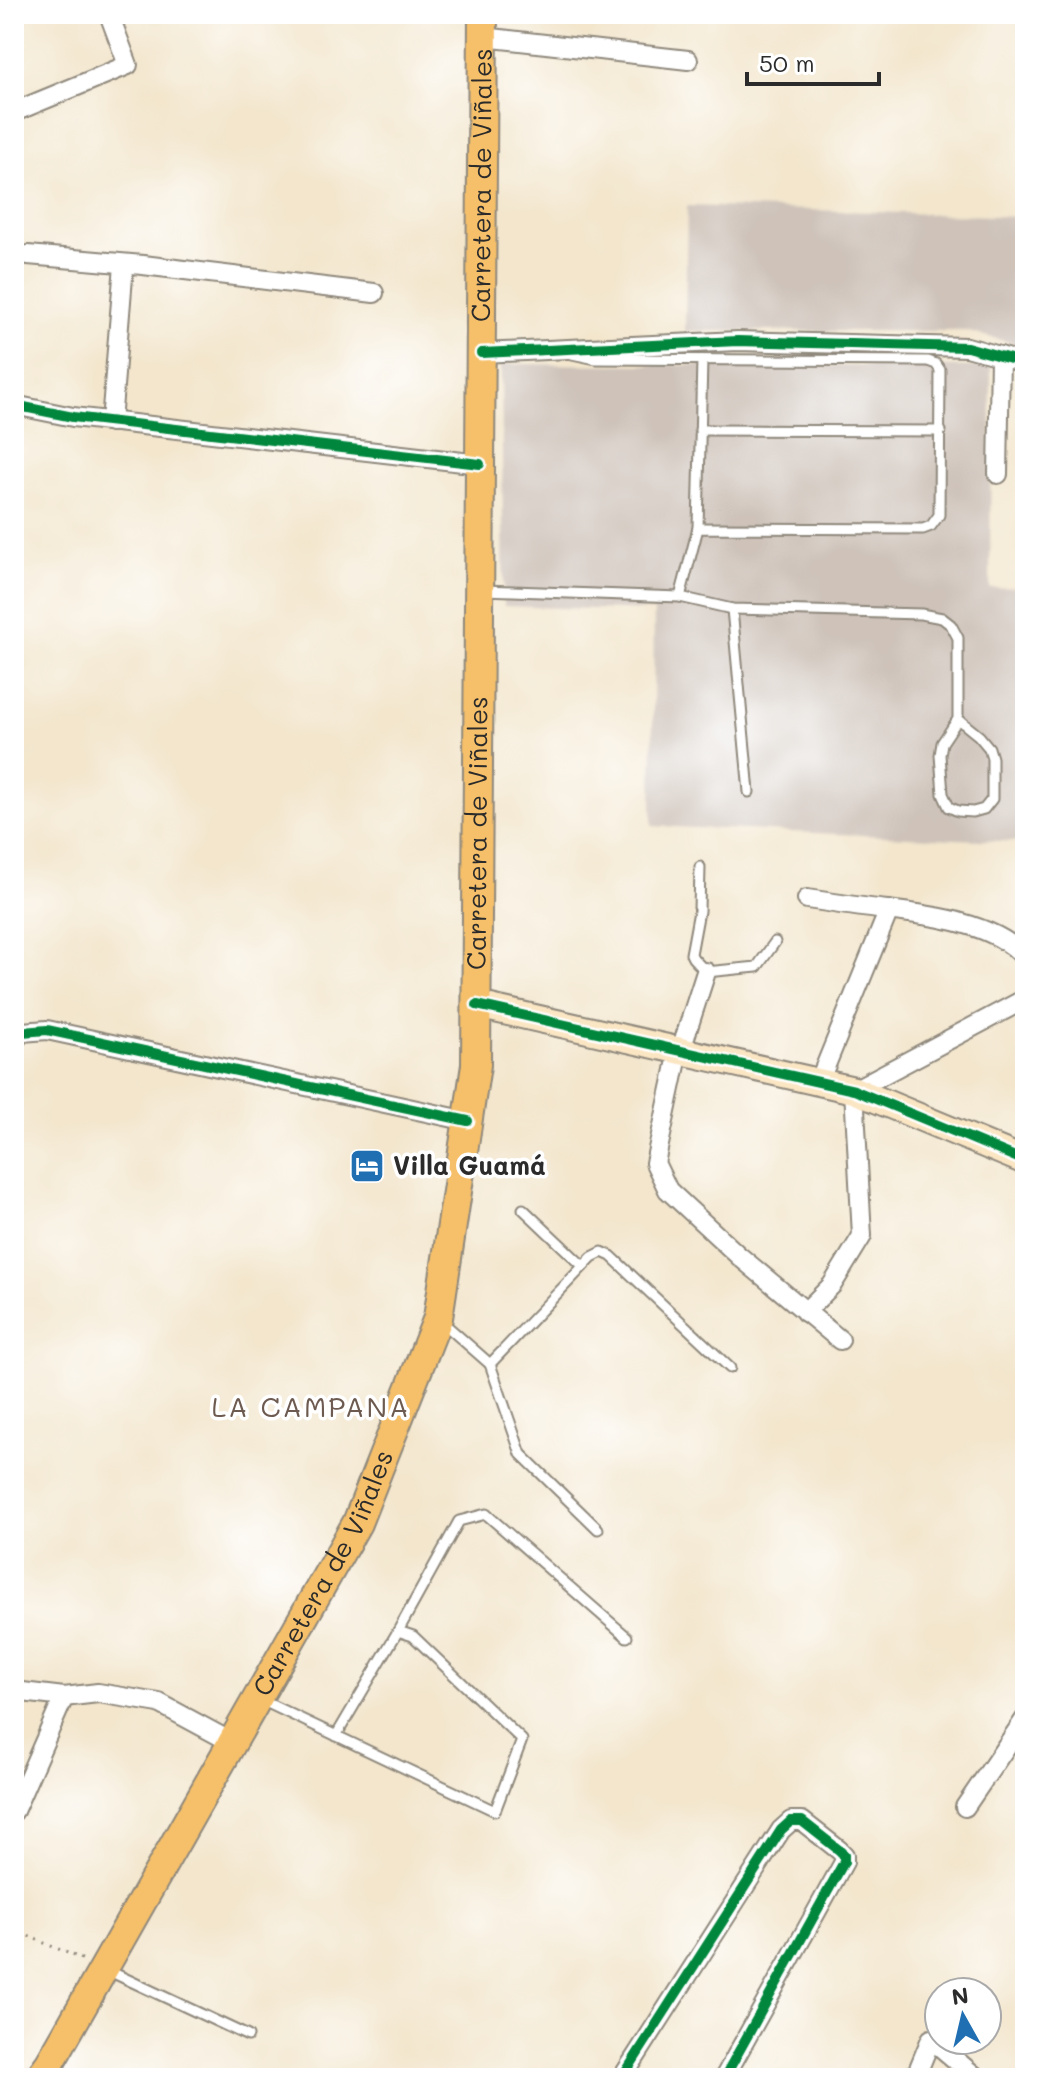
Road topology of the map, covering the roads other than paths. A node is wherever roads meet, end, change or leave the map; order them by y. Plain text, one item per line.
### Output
1 (109, 14) edge
2 (483, 26) edge
3 (688, 60) dead end
4 (14, 112) edge
5 (28, 255) dead end
6 (124, 265) junction
7 (374, 293) dead end
8 (558, 349) junction
9 (481, 353) junction
10 (1000, 356) junction
11 (702, 360) junction
12 (1025, 363) edge
13 (14, 405) edge
14 (111, 422) junction
15 (700, 430) junction
16 (941, 431) junction
17 (480, 464) junction
18 (998, 474) dead end
19 (698, 528) junction
20 (479, 590) junction
21 (680, 597) junction
22 (732, 609) junction
23 (958, 719) junction
24 (749, 792) dead end
25 (700, 867) dead end
26 (807, 899) dead end
27 (889, 910) junction
28 (775, 942) dead end
29 (1025, 958) edge
30 (706, 972) junction
31 (1025, 999) edge
32 (477, 1005) junction
33 (14, 1041) edge
34 (680, 1051) junction
35 (819, 1082) junction
36 (854, 1090) junction
37 (468, 1121) junction
38 (1025, 1161) edge
39 (523, 1209) dead end
40 (583, 1266) junction
41 (805, 1312) junction
42 (438, 1318) junction
43 (840, 1340) dead end
44 (490, 1364) junction
45 (730, 1368) dead end
46 (598, 1529) dead end
47 (398, 1631) junction
48 (627, 1637) dead end
49 (14, 1691) edge
50 (64, 1697) junction
51 (258, 1698) junction
52 (1025, 1719) edge
53 (336, 1736) junction
54 (233, 1743) junction
55 (965, 1807) dead end
56 (14, 1811) edge
57 (104, 1969) junction
58 (248, 2036) dead end
59 (39, 2078) edge
60 (622, 2078) edge
61 (724, 2078) edge
62 (915, 2078) edge
63 (977, 2078) edge

1 - 4 street
2 - 3 street
2 - 9 main road, Carretera de Viñales
5 - 6 street
6 - 7 street
6 - 14 street
8 - 9 street
8 - 10 street
8 - 11 lane
9 - 17 main road, Carretera de Viñales
10 - 12 street
10 - 18 street
11 - 15 lane
11 - 16 lane
13 - 14 street
14 - 17 street
15 - 16 lane
15 - 19 lane
16 - 19 lane
17 - 20 main road, Carretera de Viñales
19 - 21 lane
20 - 21 lane
20 - 32 main road, Carretera de Viñales
21 - 22 lane
22 - 23 lane
22 - 24 lane
23 - 23 lane
25 - 30 lane
26 - 27 street
27 - 29 street
27 - 35 street
28 - 30 lane
30 - 34 street
31 - 36 street
32 - 34 street
32 - 37 main road, Carretera de Viñales
33 - 37 street
34 - 35 street
34 - 41 street
35 - 36 street
36 - 38 street
36 - 41 street
37 - 42 main road, Carretera de Viñales
39 - 40 lane
40 - 44 lane
40 - 45 lane
41 - 43 street
42 - 44 lane
42 - 51 main road, Carretera de Viñales
44 - 46 lane
47 - 48 lane
47 - 53 lane
47 - 53 lane
49 - 50 street
50 - 54 street
50 - 56 street
51 - 53 lane
51 - 54 main road, Carretera de Viñales
52 - 55 street
54 - 57 main road, Carretera de Viñales
57 - 58 lane
57 - 59 main road, Carretera de Viñales
60 - 61 street
62 - 63 street

